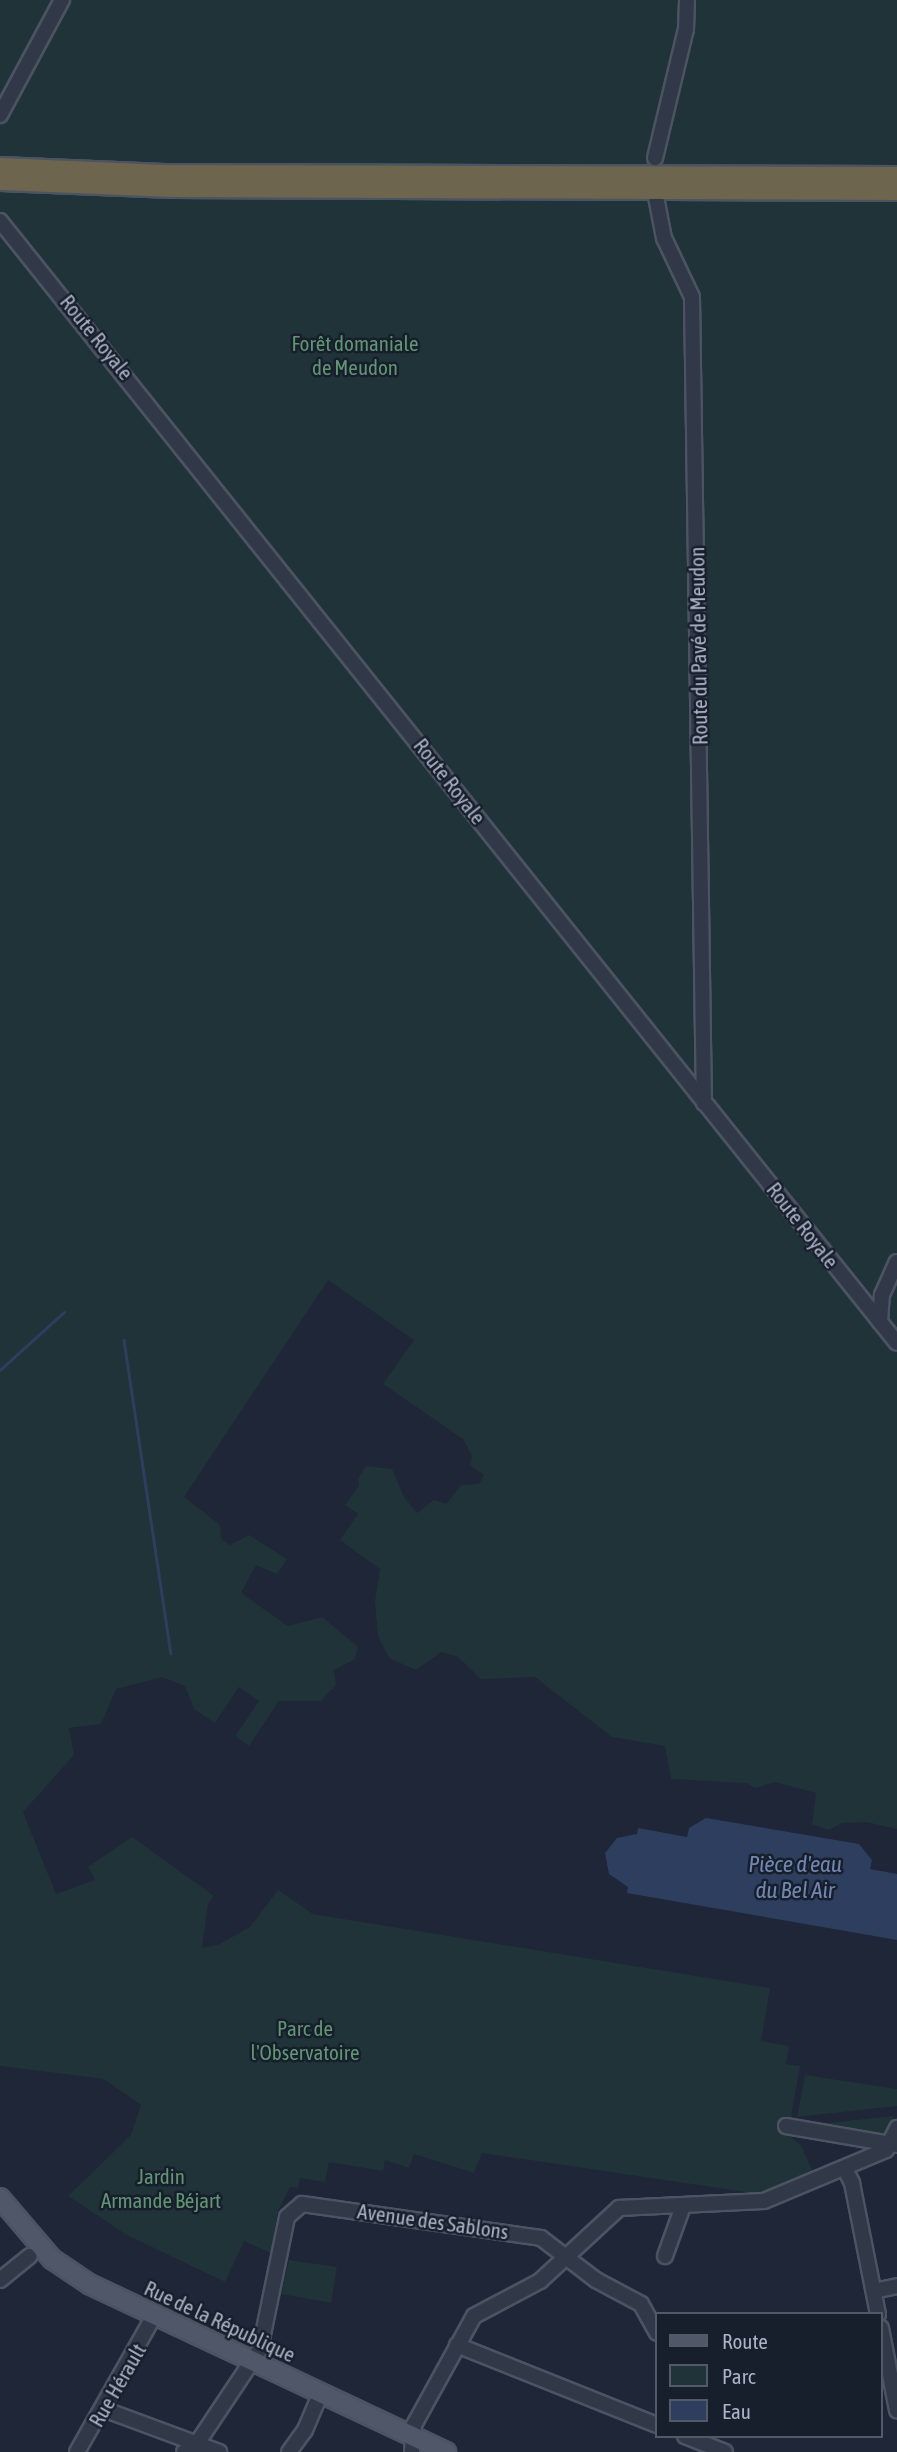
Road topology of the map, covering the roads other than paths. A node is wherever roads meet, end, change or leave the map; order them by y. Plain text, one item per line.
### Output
1 (62, 0) edge
2 (687, 0) edge
3 (0, 115) edge
4 (655, 158) dead end
5 (0, 167) edge
6 (897, 176) edge
7 (0, 180) edge
8 (897, 190) edge
9 (656, 197) dead end
10 (0, 221) edge
11 (704, 1102) junction
12 (897, 1262) edge
13 (880, 1322) junction
14 (897, 1343) edge
15 (786, 2126) dead end
16 (897, 2128) edge
17 (894, 2144) edge
18 (845, 2169) junction
19 (0, 2198) edge
20 (683, 2206) junction
21 (30, 2256) dead end
22 (665, 2256) dead end
23 (564, 2257) junction
24 (0, 2280) edge
25 (897, 2286) edge
26 (874, 2291) junction
27 (878, 2312) edge
28 (154, 2316) junction
29 (656, 2331) edge
30 (457, 2344) junction
31 (883, 2349) edge
32 (254, 2362) junction
33 (887, 2392) edge
34 (320, 2395) junction
35 (103, 2409) junction
36 (897, 2410) edge
37 (656, 2425) edge
38 (690, 2438) edge
39 (412, 2445) edge
40 (190, 2448) edge
41 (76, 2452) edge
42 (219, 2452) edge
43 (289, 2452) edge
44 (446, 2452) edge
45 (724, 2452) edge
46 (730, 2452) edge
47 (741, 2452) edge

1 - 3 street
2 - 4 street
5 - 6 highway
7 - 8 highway
9 - 11 street, Route du Pavé de Meudon
10 - 11 street, Route Royale
11 - 13 street, Route Royale
12 - 13 street
13 - 14 street, Route Royale
15 - 17 street
16 - 17 street
17 - 18 street
18 - 20 street
18 - 26 street
19 - 28 main road, Rue de la République
20 - 22 street
20 - 23 street
21 - 24 street
23 - 29 street, Avenue des Sablons
23 - 30 street
23 - 32 street, Avenue des Sablons
25 - 26 street
26 - 27 street
28 - 32 main road, Rue de la République
28 - 35 street, Rue Hérault
30 - 37 street
30 - 39 street
31 - 33 street
32 - 34 main road, Rue de la République
32 - 40 street
33 - 36 street
34 - 39 main road, Rue de la République
34 - 43 street
35 - 40 street
35 - 41 street, Rue Hérault
38 - 45 street
39 - 44 main road, Rue de la République
40 - 42 street
46 - 47 street

